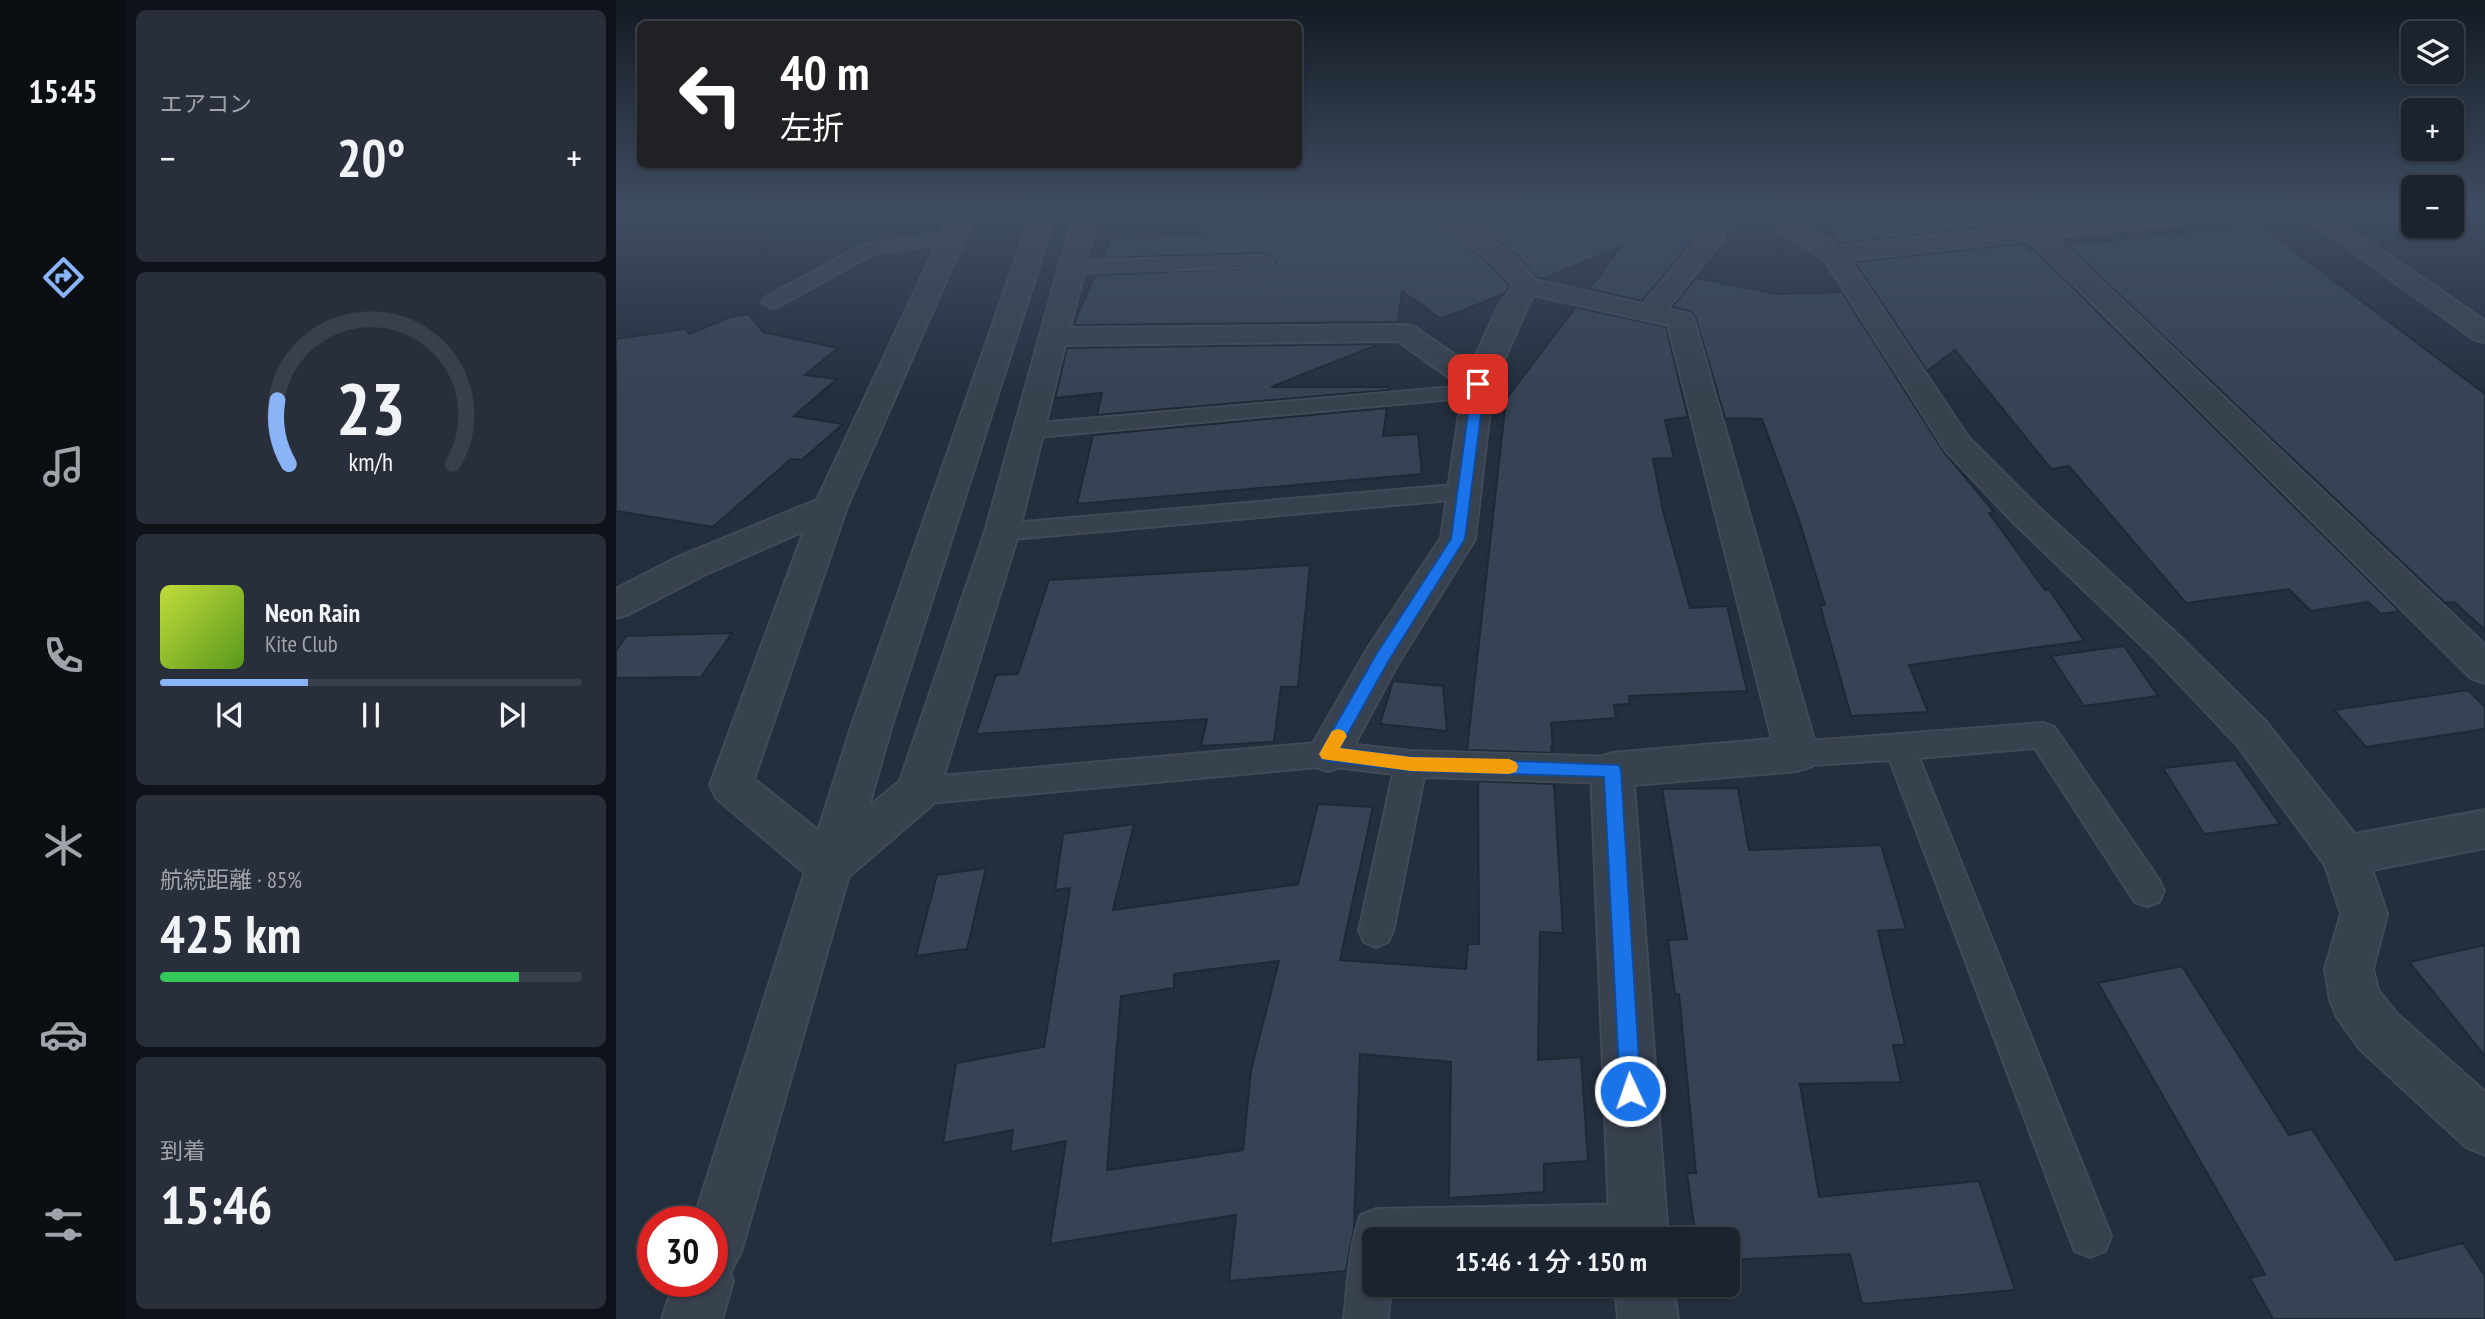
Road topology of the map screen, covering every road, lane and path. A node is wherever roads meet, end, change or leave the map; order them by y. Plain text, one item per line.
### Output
1 (827, 272) edge
2 (938, 272) edge
3 (1024, 272) edge
4 (1071, 272) edge
5 (1514, 272) edge
6 (1684, 272) edge
7 (1844, 272) edge
8 (2076, 272) edge
9 (2395, 272) edge
10 (1526, 286) junction
11 (772, 302) dead end
12 (1650, 313) junction
13 (2485, 334) edge
14 (1053, 337) junction
15 (1478, 388) junction
16 (1027, 431) junction
17 (1465, 492) junction
18 (830, 508) junction
19 (1002, 532) junction
20 (616, 605) edge
21 (2485, 668) edge
22 (1900, 747) junction
23 (1328, 754) junction
24 (1797, 754) junction
25 (1411, 764) junction
26 (1612, 770) junction
27 (918, 791) junction
28 (2485, 829) edge
29 (2345, 856) junction
30 (829, 866) junction
31 (2147, 891) dead end
32 (1376, 931) dead end
33 (2485, 1128) edge
34 (726, 1206) edge
35 (1639, 1227) edge
36 (2090, 1236) dead end
37 (699, 1297) edge
38 (1369, 1297) edge
39 (1645, 1297) edge
40 (692, 1319) edge
41 (1366, 1319) edge
42 (1648, 1319) edge

1 - 11 lane
2 - 18 street
3 - 30 street
4 - 14 street
5 - 10 street
6 - 12 street
7 - 29 street
8 - 21 street
9 - 13 street
10 - 12 street
10 - 15 street
12 - 24 street
14 - 15 street
14 - 16 street
15 - 16 lane
15 - 17 street
16 - 19 street
17 - 19 lane
17 - 23 street
18 - 20 street
18 - 30 street
19 - 27 street
22 - 24 lane
22 - 31 lane
22 - 36 lane
23 - 25 lane
23 - 27 lane
24 - 26 street
25 - 26 lane
25 - 32 lane
26 - 35 street
27 - 30 street
28 - 29 street
29 - 33 street
30 - 34 street
37 - 40 street
38 - 41 lane
39 - 42 street

